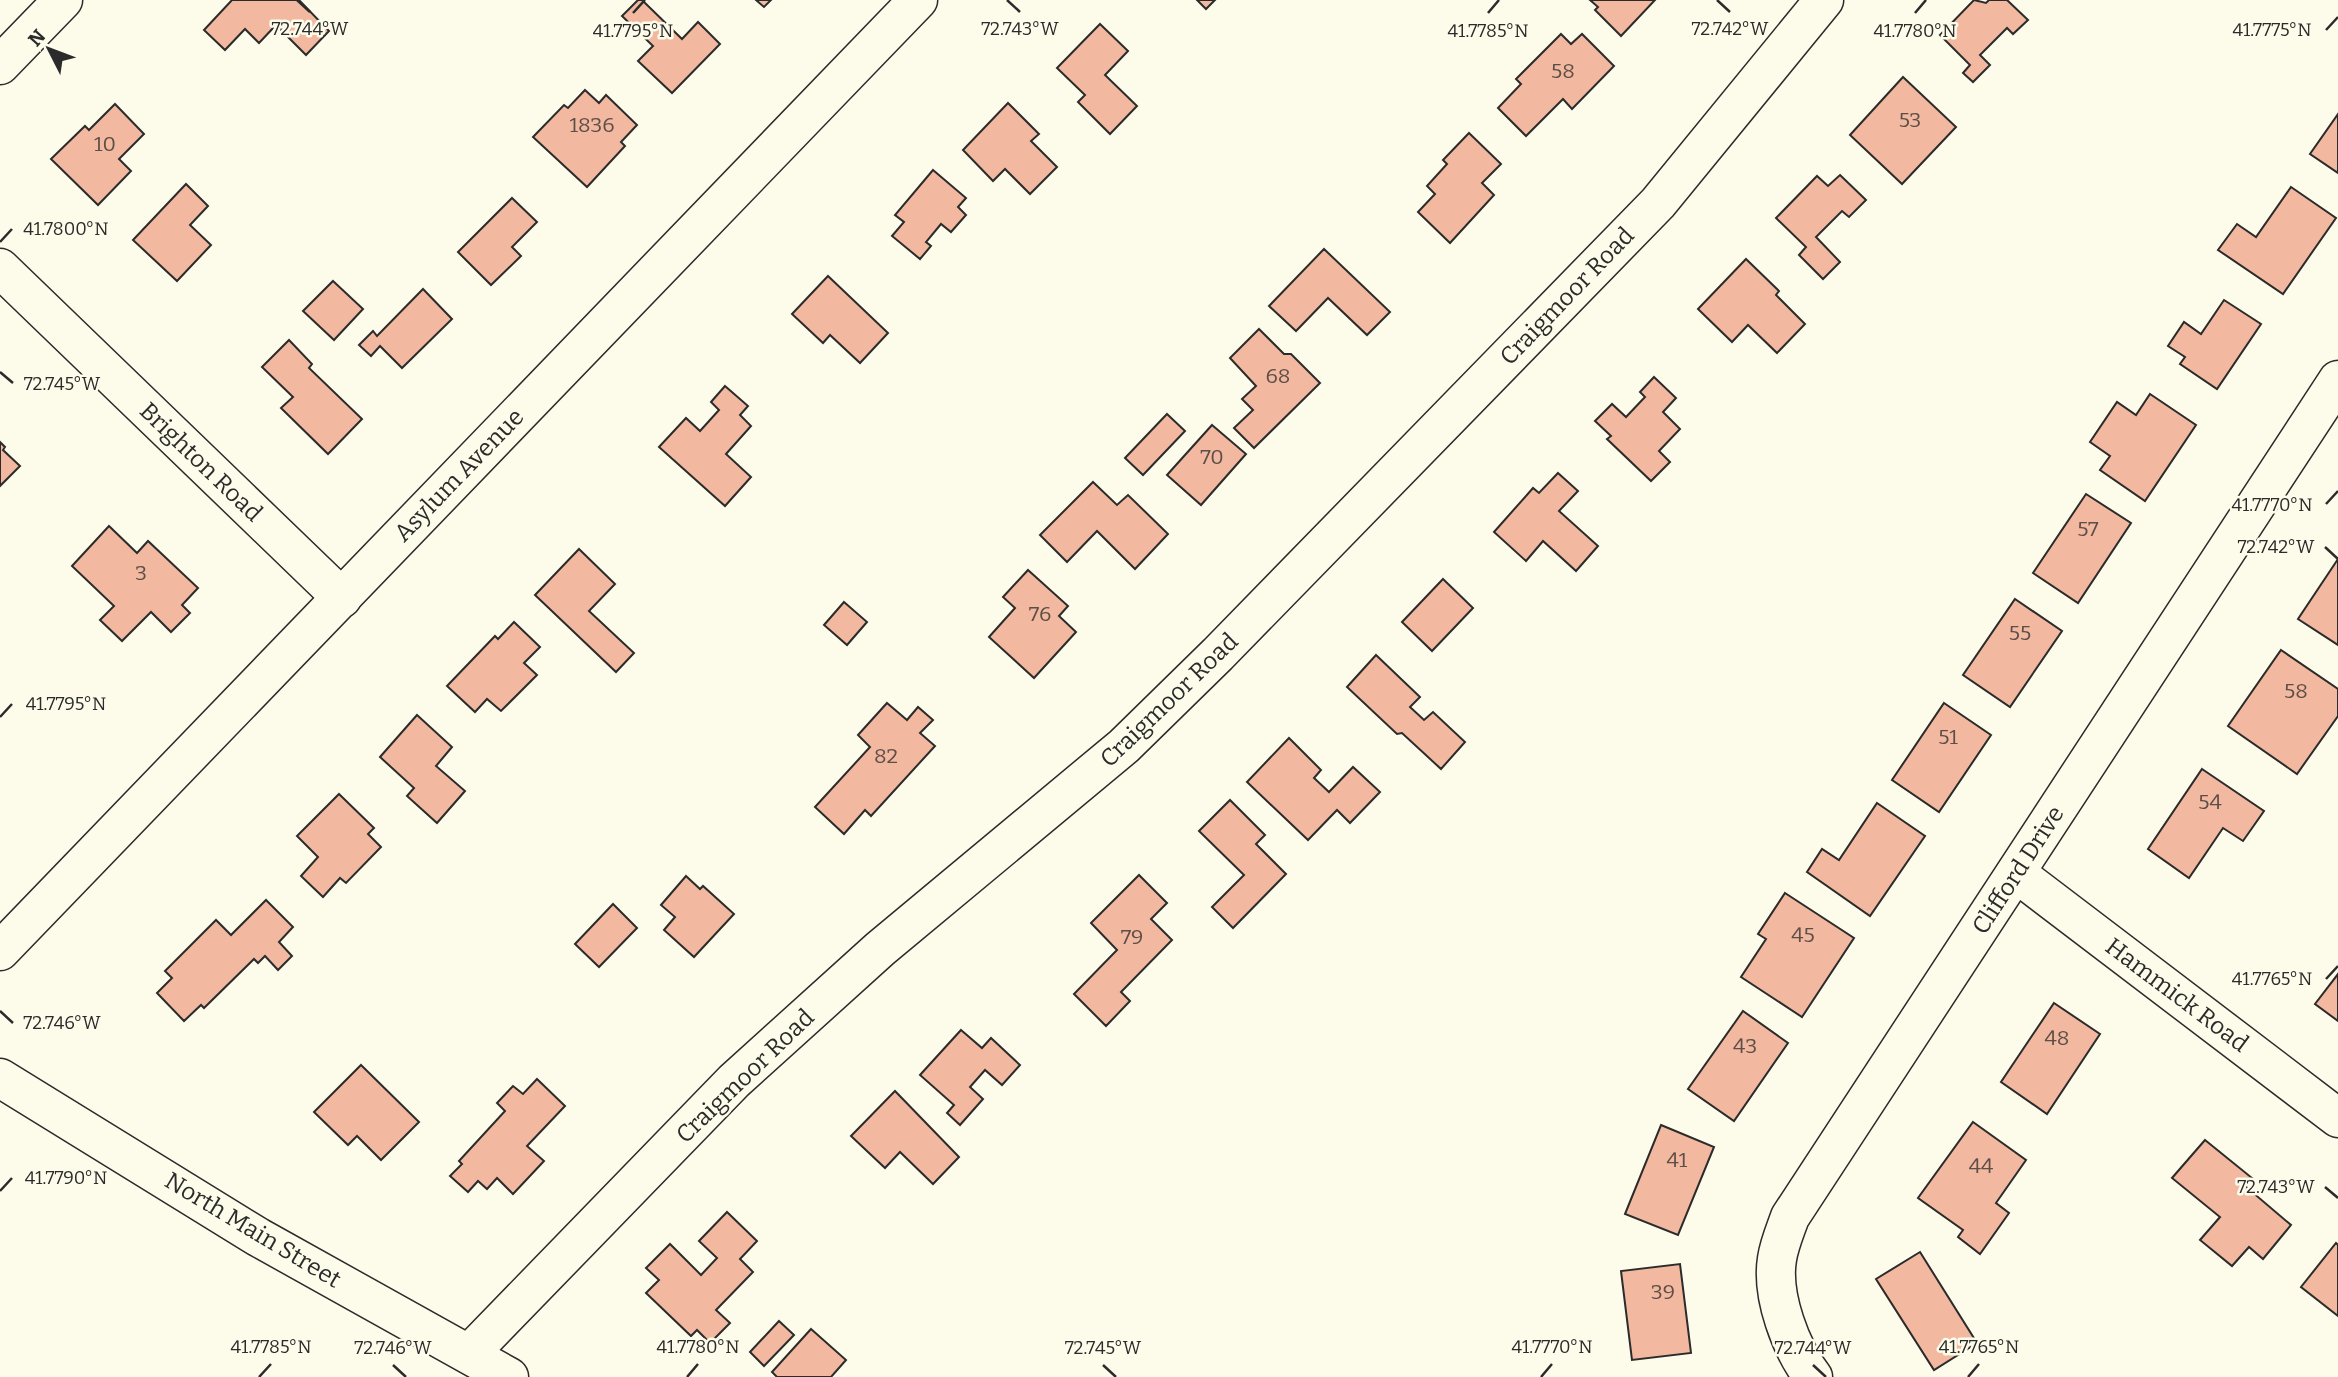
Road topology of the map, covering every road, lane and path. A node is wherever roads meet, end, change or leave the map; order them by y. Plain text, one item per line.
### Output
1 (63, 0) edge
2 (918, 0) edge
3 (1824, 0) edge
4 (0, 65) edge
5 (0, 268) edge
6 (2338, 380) edge
7 (342, 598) junction
8 (2016, 873) junction
9 (0, 951) edge
10 (0, 1078) edge
11 (2338, 1118) edge
12 (469, 1354) junction
13 (509, 1377) edge
14 (1813, 1377) edge

1 - 4 street
2 - 7 street, Asylum Avenue
3 - 12 street, Craigmoor Road
5 - 7 street, Brighton Road
6 - 8 street, Clifford Drive
7 - 9 street, Asylum Avenue
8 - 11 street, Hammick Road
8 - 14 street, Clifford Drive
10 - 12 street, North Main Street
12 - 13 street, North Main Street

